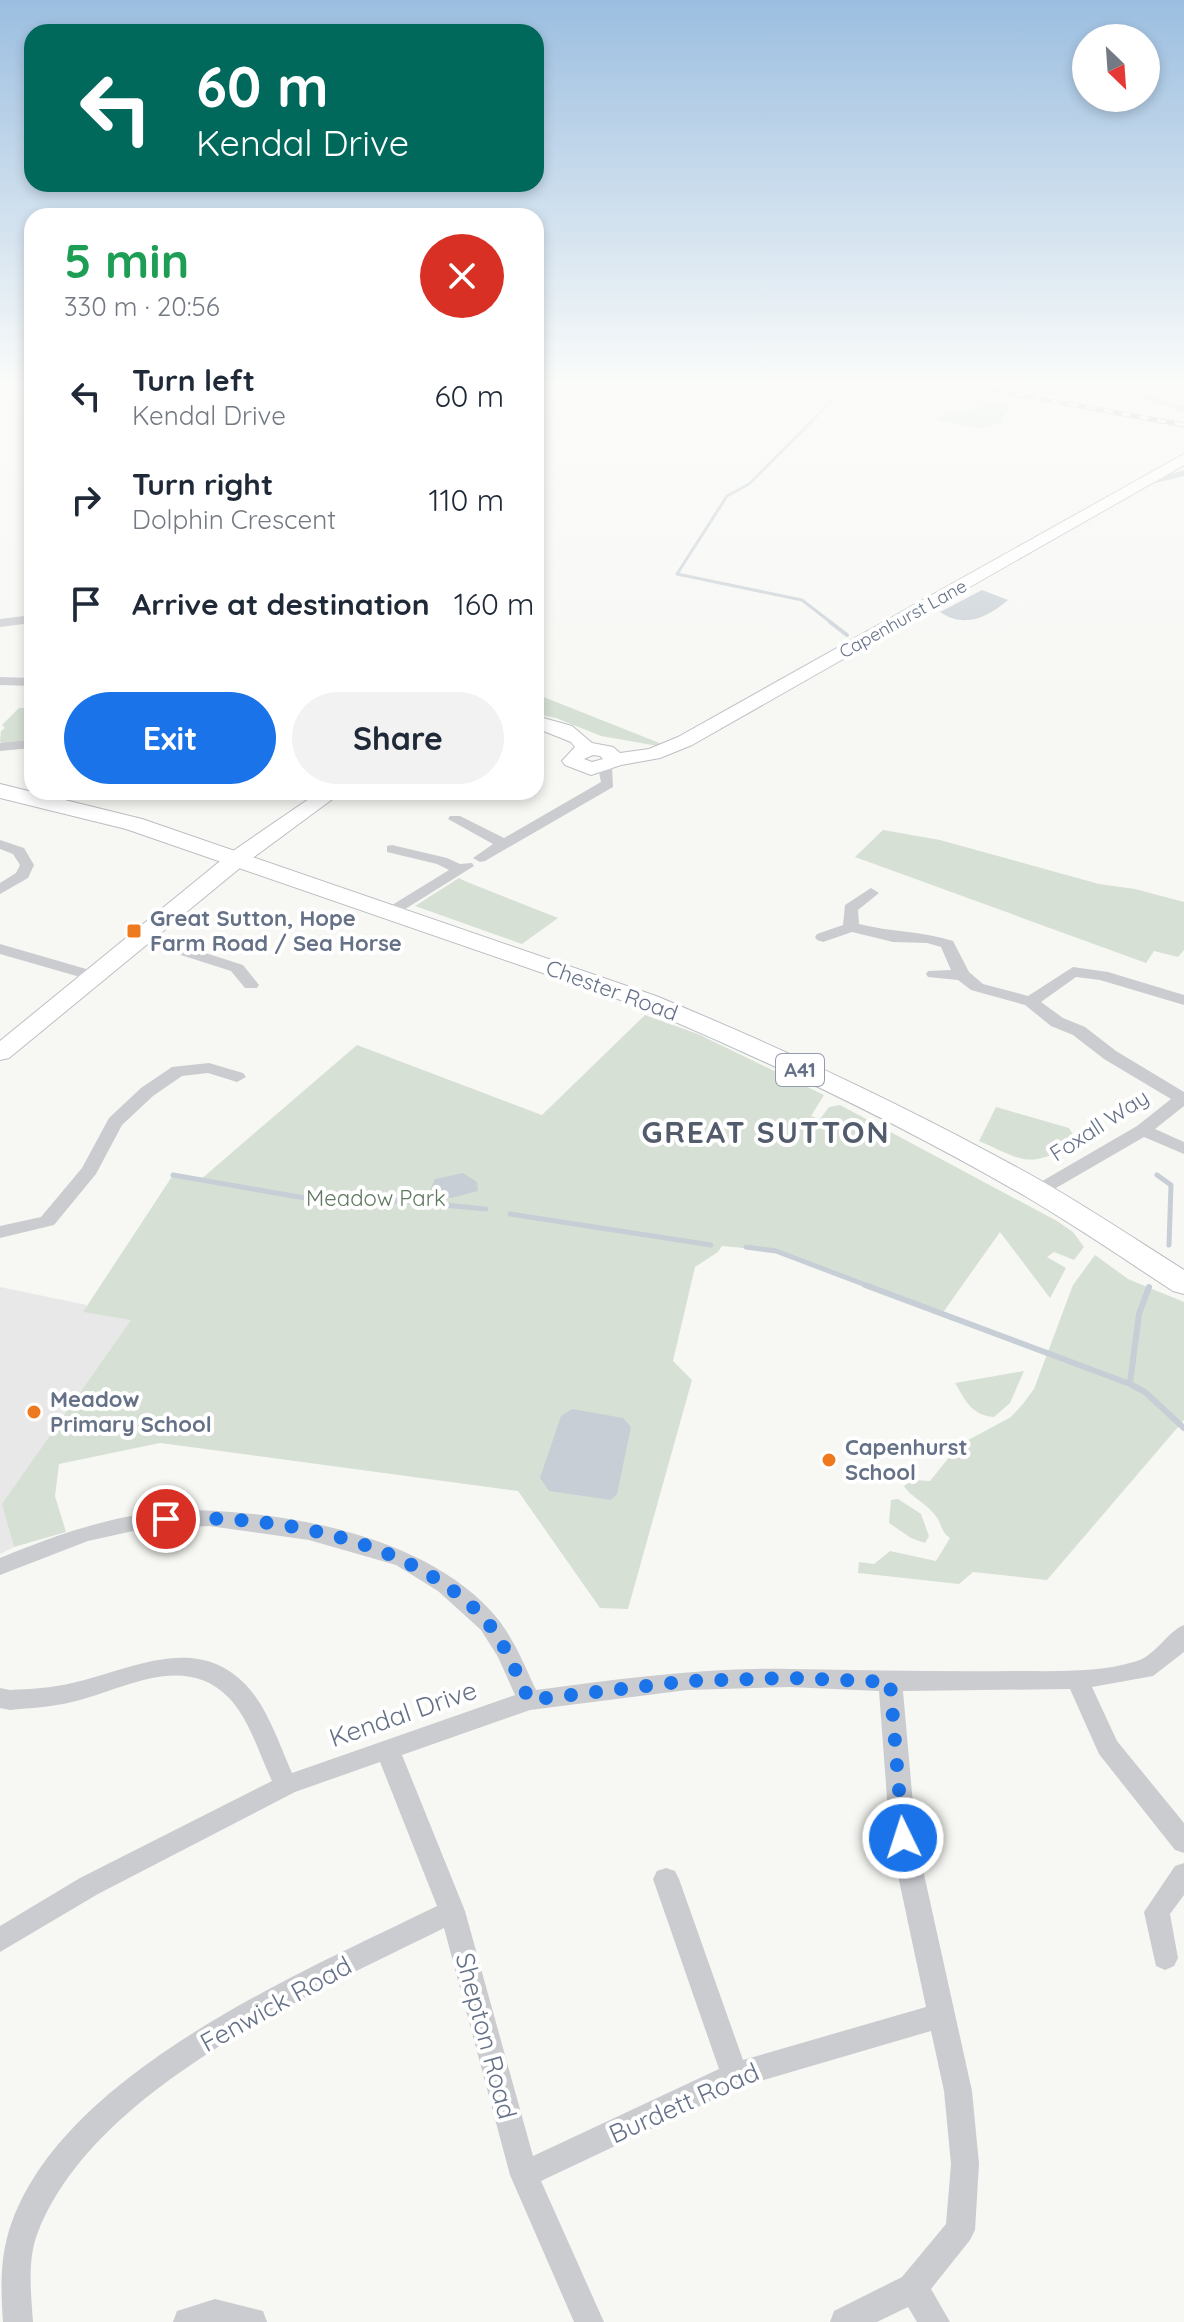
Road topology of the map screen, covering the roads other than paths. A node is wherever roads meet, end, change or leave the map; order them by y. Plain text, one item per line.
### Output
1 (1119, 496) edge
2 (24, 620) edge
3 (0, 623) edge
4 (0, 681) edge
5 (24, 682) edge
6 (544, 724) edge
7 (24, 745) edge
8 (0, 747) edge
9 (609, 764) junction
10 (0, 791) edge
11 (24, 794) edge
12 (58, 800) edge
13 (321, 800) edge
14 (455, 819) dead end
15 (502, 843) junction
16 (0, 844) edge
17 (392, 849) dead end
18 (238, 858) junction
19 (469, 865) junction
20 (0, 889) edge
21 (871, 893) dead end
22 (389, 913) junction
23 (851, 927) junction
24 (823, 937) dead end
25 (143, 938) junction
26 (0, 949) edge
27 (934, 974) dead end
28 (962, 975) junction
29 (94, 976) junction
30 (251, 985) dead end
31 (1184, 1000) edge
32 (1031, 1002) junction
33 (1, 1052) edge
34 (238, 1076) dead end
35 (1183, 1097) edge
36 (1143, 1130) junction
37 (1184, 1149) edge
38 (1038, 1191) junction
39 (0, 1232) edge
40 (1184, 1284) edge
41 (0, 1567) edge
42 (1184, 1634) edge
43 (1077, 1680) junction
44 (890, 1682) junction
45 (0, 1698) edge
46 (529, 1700) junction
47 (387, 1748) junction
48 (286, 1785) junction
49 (1184, 1842) edge
50 (1184, 1874) edge
51 (666, 1879) dead end
52 (452, 1911) junction
53 (0, 1940) edge
54 (1165, 1958) dead end
55 (940, 2016) junction
56 (735, 2075) junction
57 (524, 2175) junction
58 (913, 2288) junction
59 (18, 2322) edge
60 (188, 2322) edge
61 (252, 2322) edge
62 (589, 2322) edge
63 (845, 2322) edge
64 (935, 2322) edge

1 - 9 street, Capenhurst Lane
2 - 3 street
4 - 5 street
6 - 9 street
7 - 8 street
9 - 15 street
10 - 11 main road, Chester Road / A41
12 - 18 main road, Chester Road / A41
13 - 18 street
14 - 15 street
15 - 19 street
16 - 20 street
17 - 19 street
18 - 22 main road, Chester Road / A41
18 - 25 street
19 - 22 street
21 - 23 street
22 - 38 main road, Chester Road / A41
23 - 24 street
23 - 28 street
25 - 29 street
25 - 30 street
26 - 29 street
27 - 28 street
28 - 32 street
29 - 33 street
31 - 32 street
32 - 35 street
34 - 39 street
35 - 36 street, Foxall Way
36 - 37 street
36 - 38 street, Foxall Way
38 - 40 main road, Chester Road / A41
41 - 46 street
42 - 43 street, Kendal Drive
43 - 44 street, Kendal Drive
43 - 49 street
44 - 46 street, Kendal Drive
44 - 55 street
45 - 48 street
46 - 47 street, Kendal Drive
47 - 48 street, Kendal Drive
47 - 52 street, Shepton Road
48 - 53 street, Kendal Drive
50 - 54 street
51 - 56 street
52 - 57 street, Shepton Road
52 - 59 street, Fenwick Road
55 - 56 street, Burdett Road
55 - 58 street
56 - 57 street, Burdett Road
57 - 62 street, Shepton Road
58 - 63 street
58 - 64 street
60 - 61 street

